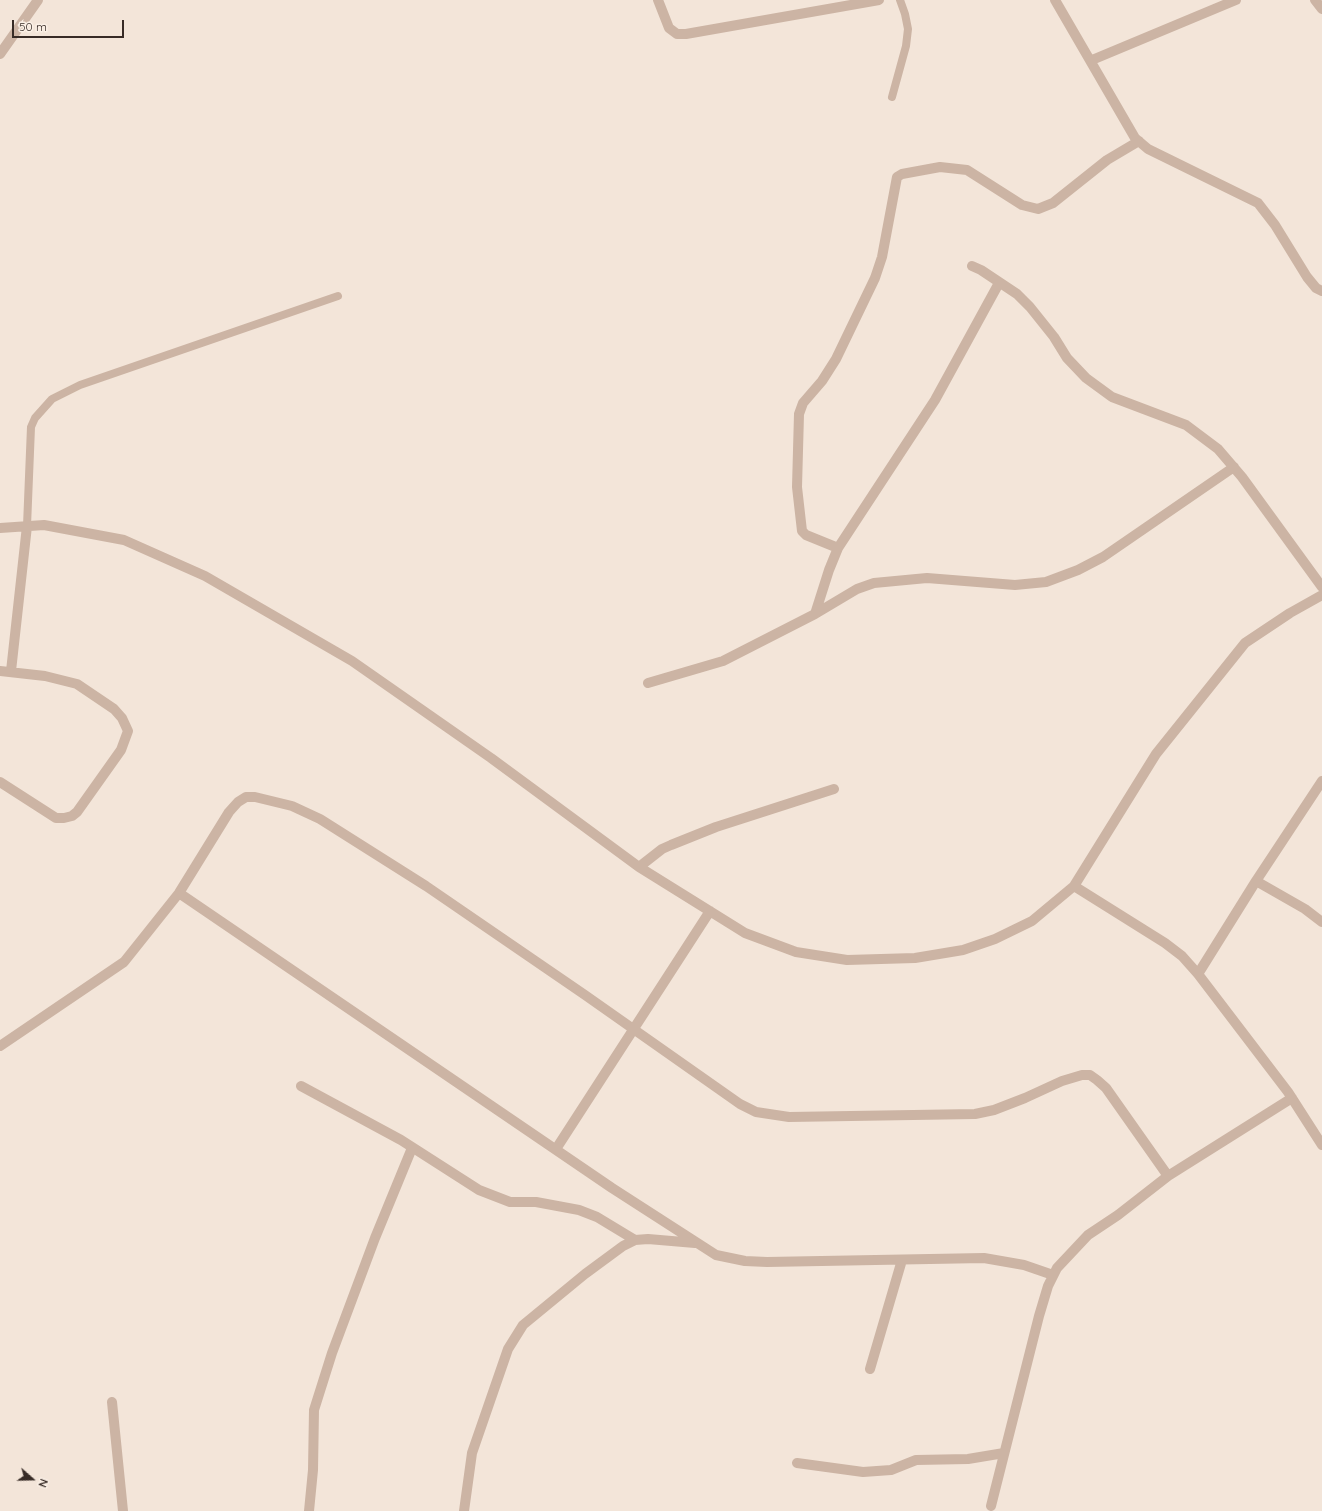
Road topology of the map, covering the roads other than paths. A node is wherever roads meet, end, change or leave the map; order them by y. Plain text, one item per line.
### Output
1 (38, 0) edge
2 (658, 0) edge
3 (879, 0) edge
4 (900, 0) edge
5 (1055, 0) edge
6 (1236, 0) edge
7 (1315, 0) edge
8 (1322, 9) edge
9 (0, 54) edge
10 (1092, 60) junction
11 (892, 97) dead end
12 (1140, 141) junction
13 (972, 266) dead end
14 (999, 283) junction
15 (1322, 291) edge
16 (338, 296) dead end
17 (1234, 467) junction
18 (27, 526) junction
19 (0, 528) edge
20 (838, 548) junction
21 (1322, 587) edge
22 (1322, 595) edge
23 (814, 614) junction
24 (0, 671) edge
25 (11, 671) junction
26 (648, 683) dead end
27 (0, 782) edge
28 (1322, 782) edge
29 (834, 789) dead end
30 (639, 867) junction
31 (1256, 881) junction
32 (1074, 886) junction
33 (179, 893) junction
34 (710, 911) junction
35 (1322, 922) edge
36 (1198, 974) junction
37 (634, 1030) junction
38 (2, 1042) edge
39 (301, 1086) dead end
40 (1292, 1098) junction
41 (1322, 1145) edge
42 (412, 1148) junction
43 (556, 1149) junction
44 (1168, 1176) junction
45 (635, 1240) junction
46 (695, 1243) junction
47 (902, 1260) junction
48 (1053, 1275) junction
49 (870, 1369) dead end
50 (112, 1402) dead end
51 (1004, 1453) junction
52 (797, 1463) dead end
53 (991, 1506) dead end
54 (123, 1511) edge
55 (309, 1511) edge
56 (464, 1511) edge

1 - 9 street
2 - 3 street
4 - 11 lane
5 - 10 street
6 - 10 street
7 - 8 street
10 - 12 street
12 - 15 street
12 - 20 street
13 - 14 street
14 - 17 street
14 - 20 street
16 - 18 lane
17 - 21 street
17 - 23 street
18 - 19 street
18 - 25 street
18 - 30 street
20 - 23 street
22 - 32 street
23 - 26 street
24 - 25 street
25 - 27 street
28 - 31 street
29 - 30 street
30 - 34 street
31 - 35 street
31 - 36 street
32 - 34 street
32 - 36 street
33 - 37 street
33 - 38 street
33 - 43 street
34 - 37 street
36 - 40 street
37 - 43 street
37 - 44 street
39 - 42 street
40 - 41 street
40 - 44 street
42 - 45 street
42 - 55 street
43 - 46 street
44 - 48 street
45 - 46 street
45 - 56 street
46 - 47 street
47 - 48 street
47 - 49 street
48 - 51 street
50 - 54 street
51 - 52 street
51 - 53 street

